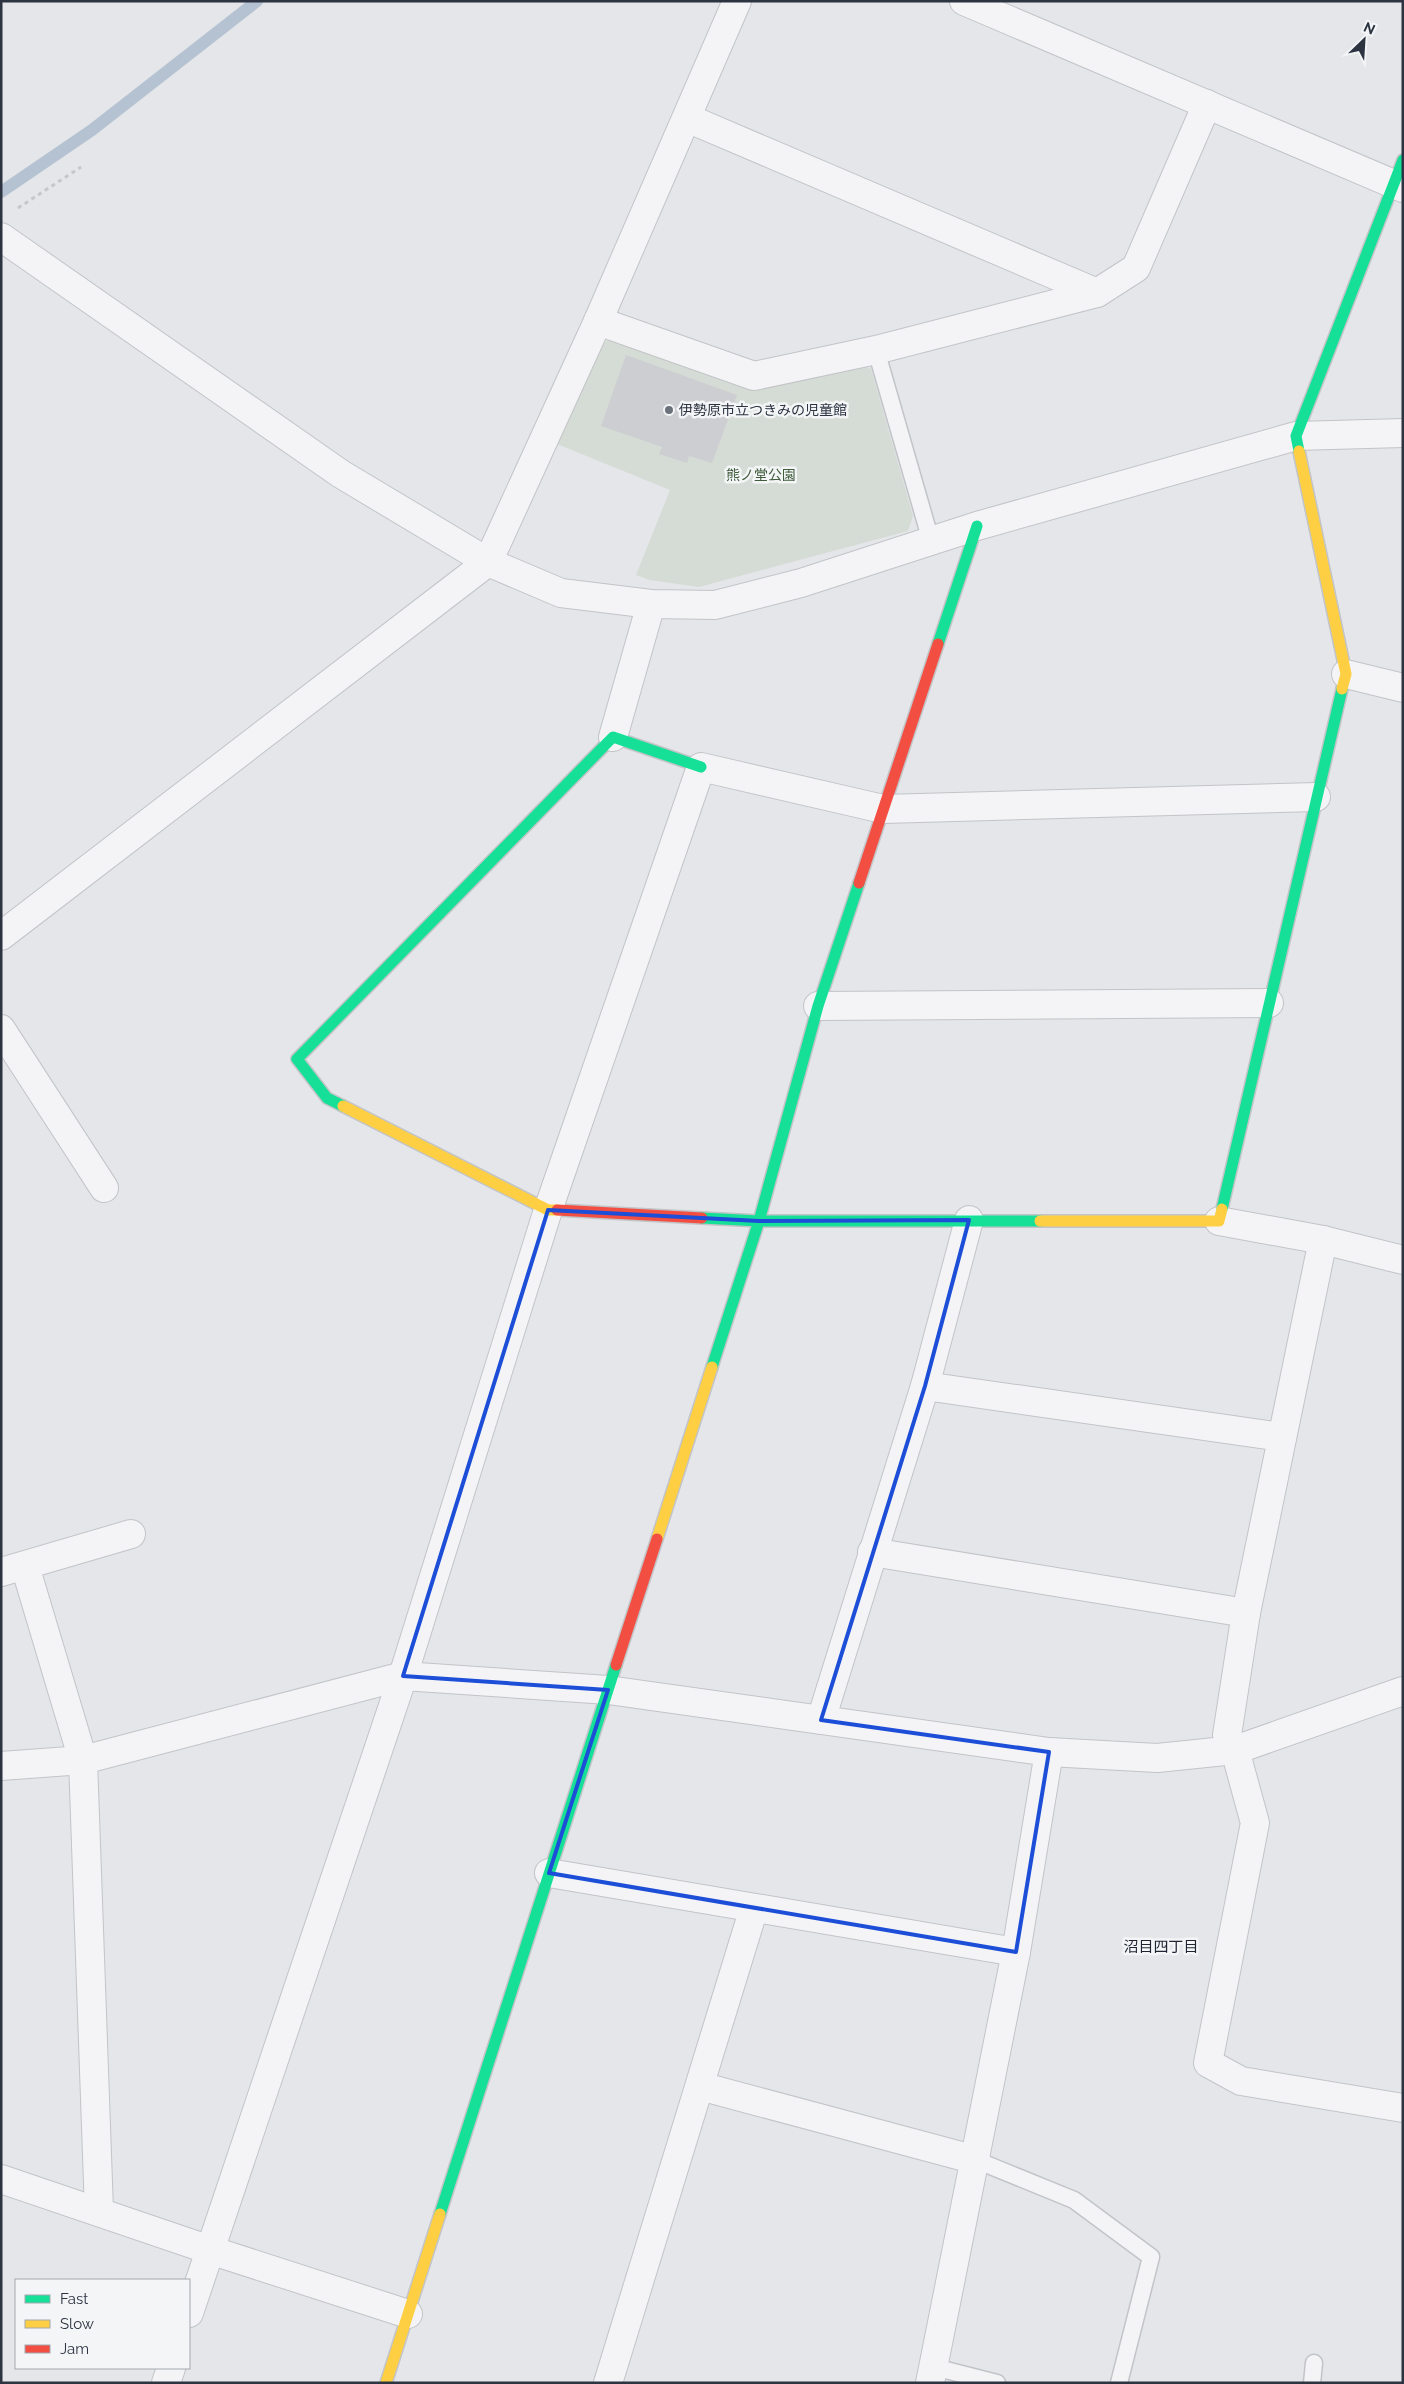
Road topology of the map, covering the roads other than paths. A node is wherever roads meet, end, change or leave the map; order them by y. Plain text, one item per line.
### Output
1 (737, 1) edge
2 (964, 1) edge
3 (1207, 104) junction
4 (687, 118) junction
5 (1400, 177) edge
6 (1, 237) edge
7 (1097, 293) junction
8 (598, 321) junction
9 (876, 350) junction
10 (1403, 433) edge
11 (1296, 436) junction
12 (977, 526) junction
13 (931, 541) junction
14 (488, 562) junction
15 (651, 604) junction
16 (1346, 674) junction
17 (1403, 688) edge
18 (613, 737) junction
19 (701, 767) junction
20 (1316, 797) junction
21 (883, 809) junction
22 (1, 936) edge
23 (1269, 1003) junction
24 (818, 1006) junction
25 (1, 1029) edge
26 (104, 1188) dead end
27 (548, 1210) junction
28 (970, 1220) junction
29 (1219, 1220) junction
30 (759, 1222) junction
31 (1323, 1240) junction
32 (1403, 1260) edge
33 (925, 1386) junction
34 (1282, 1436) junction
35 (131, 1534) dead end
36 (872, 1552) junction
37 (13, 1569) edge
38 (1246, 1612) junction
39 (403, 1676) junction
40 (608, 1690) junction
41 (1403, 1691) edge
42 (821, 1720) junction
43 (1235, 1750) junction
44 (1048, 1752) junction
45 (83, 1760) junction
46 (1, 1766) edge
47 (549, 1873) junction
48 (754, 1908) junction
49 (1016, 1952) junction
50 (700, 2086) junction
51 (1403, 2108) edge
52 (976, 2160) junction
53 (1, 2179) edge
54 (99, 2211) junction
55 (210, 2250) junction
56 (190, 2311) edge
57 (408, 2314) junction
58 (1314, 2363) dead end
59 (171, 2369) edge
60 (932, 2375) edge
61 (614, 2381) edge
62 (166, 2383) edge
63 (386, 2383) edge
64 (997, 2383) edge
65 (1119, 2383) edge
66 (1312, 2383) edge

1 - 4 street
2 - 3 street
3 - 5 street
3 - 7 street
4 - 7 street
4 - 8 street
5 - 11 street
6 - 14 street
7 - 9 street
8 - 9 street
8 - 14 street
9 - 13 lane
10 - 11 street
11 - 12 street
11 - 16 street
12 - 13 street
12 - 21 street
13 - 15 street
14 - 15 street
14 - 22 street
15 - 18 street
16 - 17 street
16 - 20 street
18 - 19 street
18 - 27 street
19 - 21 street
19 - 27 street
20 - 21 street
20 - 23 street
21 - 24 street
23 - 24 street
23 - 29 street
24 - 30 street
25 - 26 street
27 - 30 street
27 - 39 street
28 - 29 street
28 - 30 street
28 - 33 street
29 - 31 street
30 - 40 street
31 - 32 street
31 - 34 street
33 - 34 street
33 - 36 street
34 - 38 street
35 - 37 street
36 - 38 street
36 - 42 street
37 - 45 street
38 - 43 street
39 - 40 street
39 - 45 street
39 - 55 street
40 - 42 street
40 - 47 street
41 - 43 street
42 - 44 street
43 - 44 street
43 - 51 street
44 - 49 street
45 - 46 street
45 - 54 street
47 - 48 street
47 - 57 street
48 - 49 street
48 - 50 street
49 - 52 street
50 - 52 street
50 - 61 street
52 - 60 street
52 - 65 lane
53 - 54 street
54 - 55 street
55 - 56 street
55 - 57 street
57 - 63 street
58 - 66 lane
59 - 62 street
60 - 64 lane

